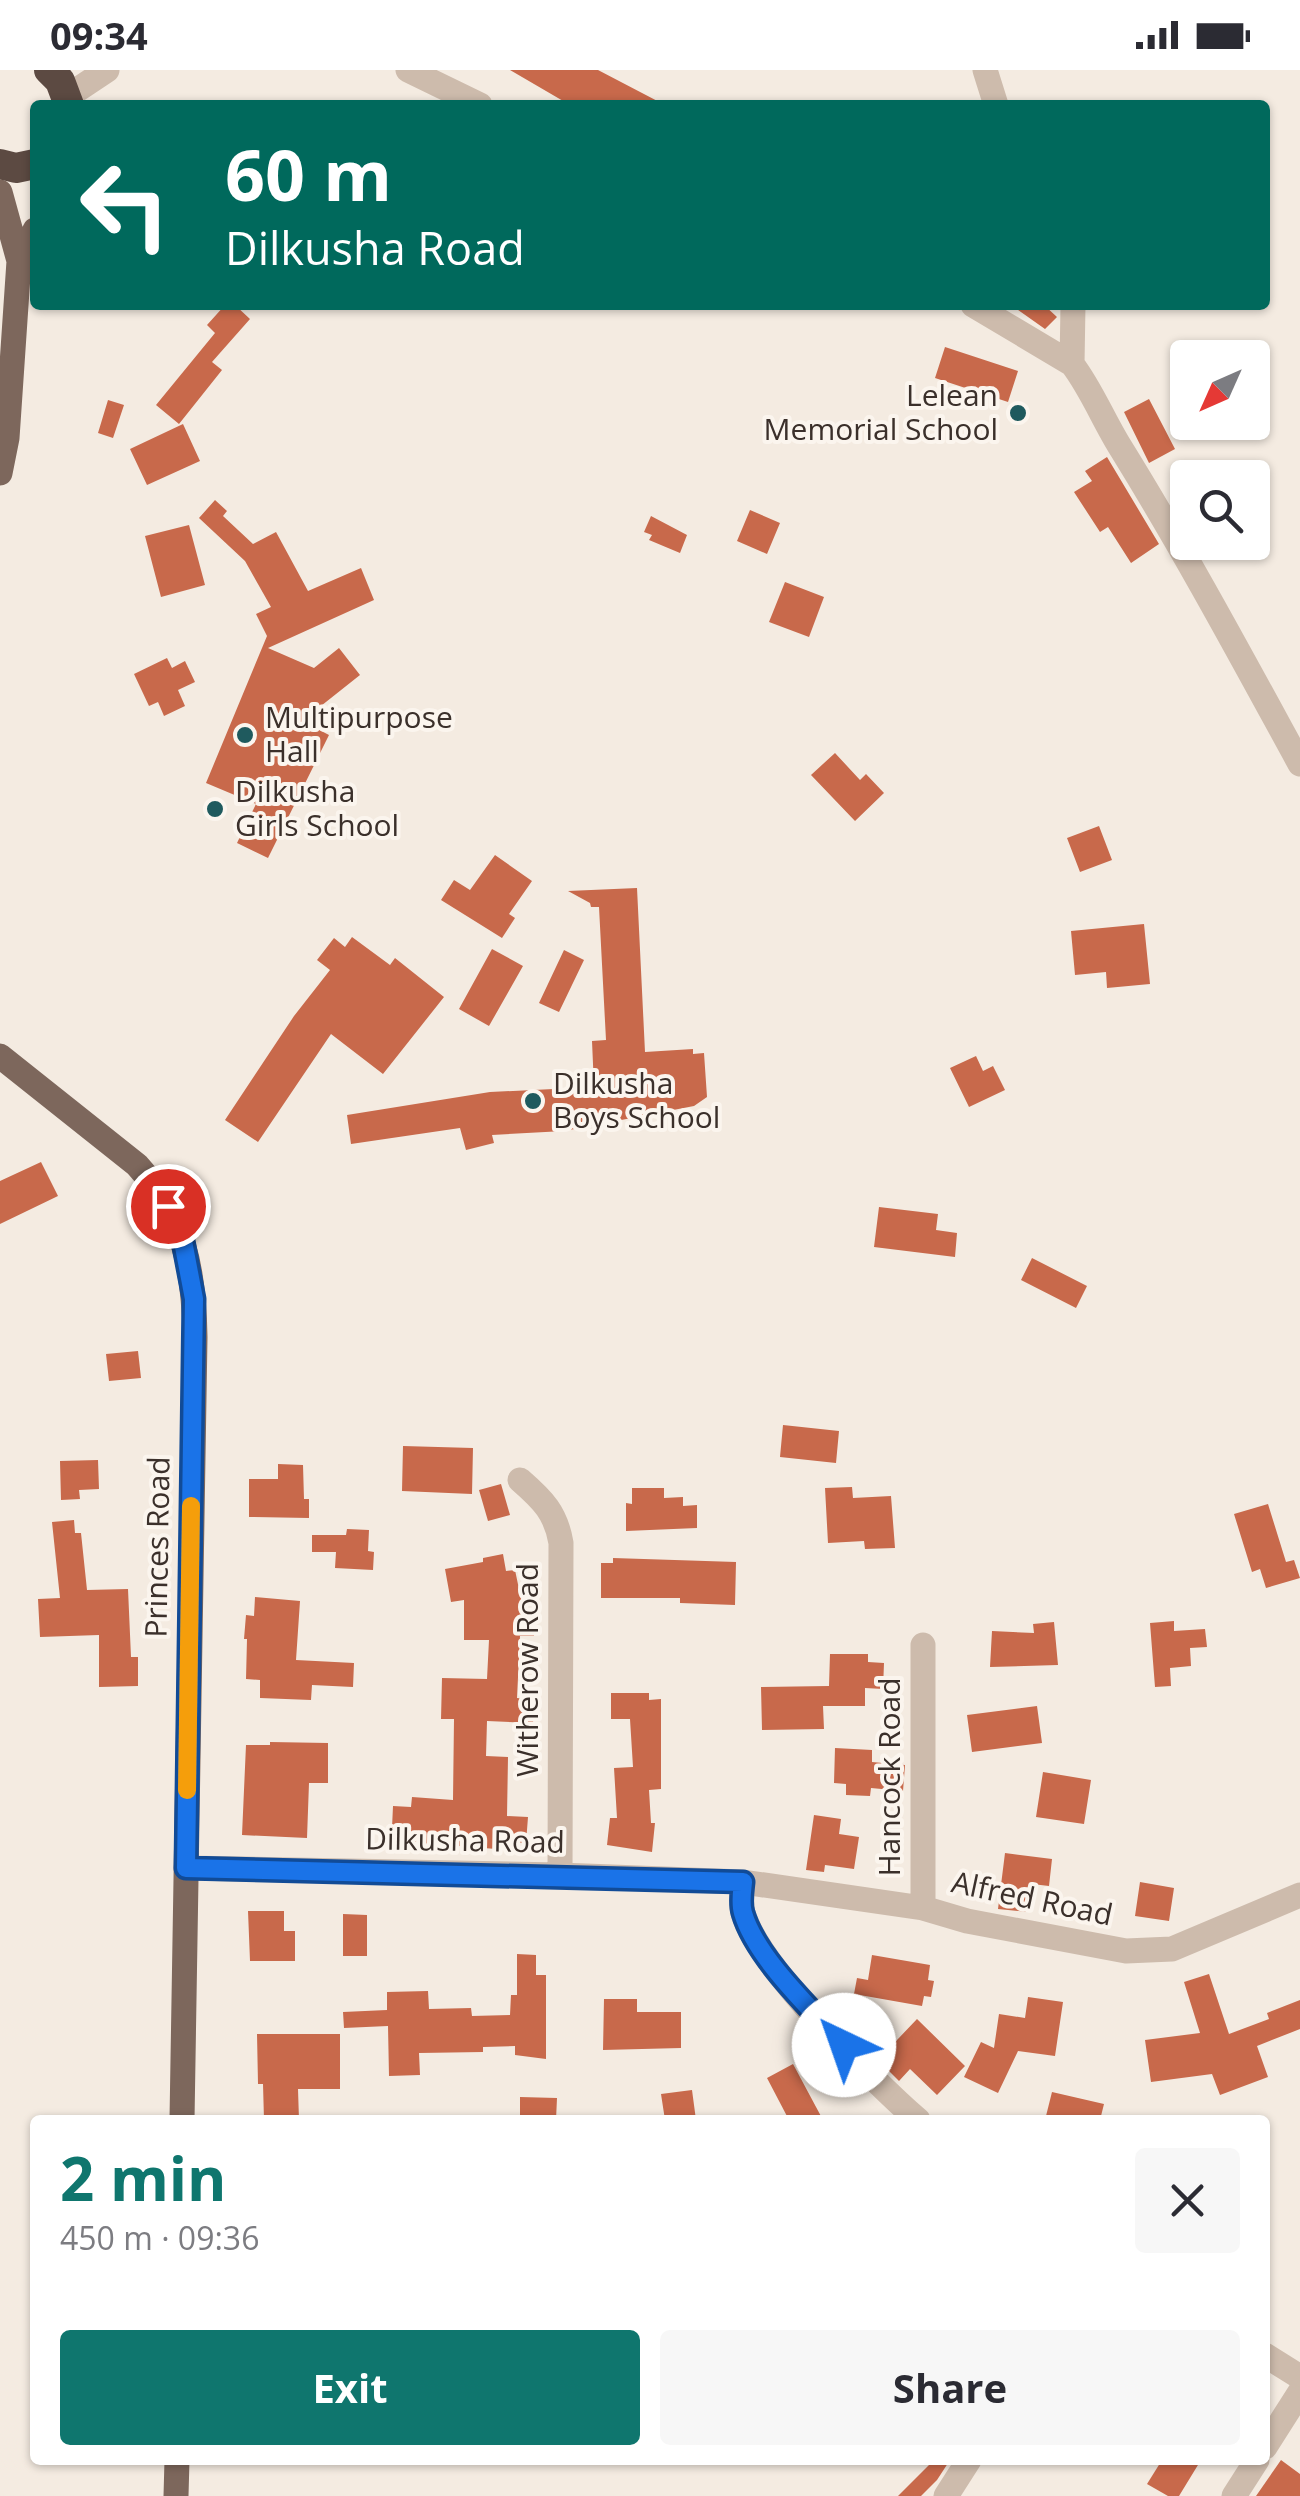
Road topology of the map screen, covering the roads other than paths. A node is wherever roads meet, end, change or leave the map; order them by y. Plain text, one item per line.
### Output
1 (49, 70) edge
2 (107, 70) edge
3 (408, 70) edge
4 (985, 70) edge
5 (69, 100) edge
6 (470, 100) edge
7 (994, 100) edge
8 (0, 164) edge
9 (30, 165) edge
10 (0, 192) edge
11 (30, 240) edge
12 (19, 261) junction
13 (981, 310) edge
14 (1073, 310) edge
15 (1072, 364) junction
16 (0, 473) edge
17 (1300, 764) edge
18 (0, 1056) edge
19 (520, 1480) dead end
20 (923, 1645) dead end
21 (186, 1868) junction
22 (560, 1875) junction
23 (743, 1882) junction
24 (1300, 1896) edge
25 (923, 1908) junction
26 (182, 2115) edge
27 (912, 2115) edge
28 (1270, 2358) edge
29 (1300, 2377) edge
30 (1300, 2392) edge
31 (1270, 2439) edge
32 (177, 2465) edge
33 (966, 2465) edge
34 (1254, 2465) edge
35 (176, 2496) edge
36 (946, 2496) edge
37 (1234, 2496) edge

1 - 5 highway
2 - 5 street
3 - 6 street
4 - 7 street
8 - 9 highway
10 - 12 main road
11 - 12 main road
12 - 16 main road
13 - 15 street
14 - 15 street
15 - 17 street
18 - 21 main road, Princes Road
19 - 22 street, Witherow Road
20 - 25 street, Hancock Road
21 - 22 street, Dilkusha Road
21 - 26 main road, Princes Road
22 - 23 street, Dilkusha Road
23 - 25 street, Alfred Road
23 - 27 street
24 - 25 street, Alfred Road
28 - 29 street
30 - 31 street
32 - 35 main road
33 - 36 street
34 - 37 street

